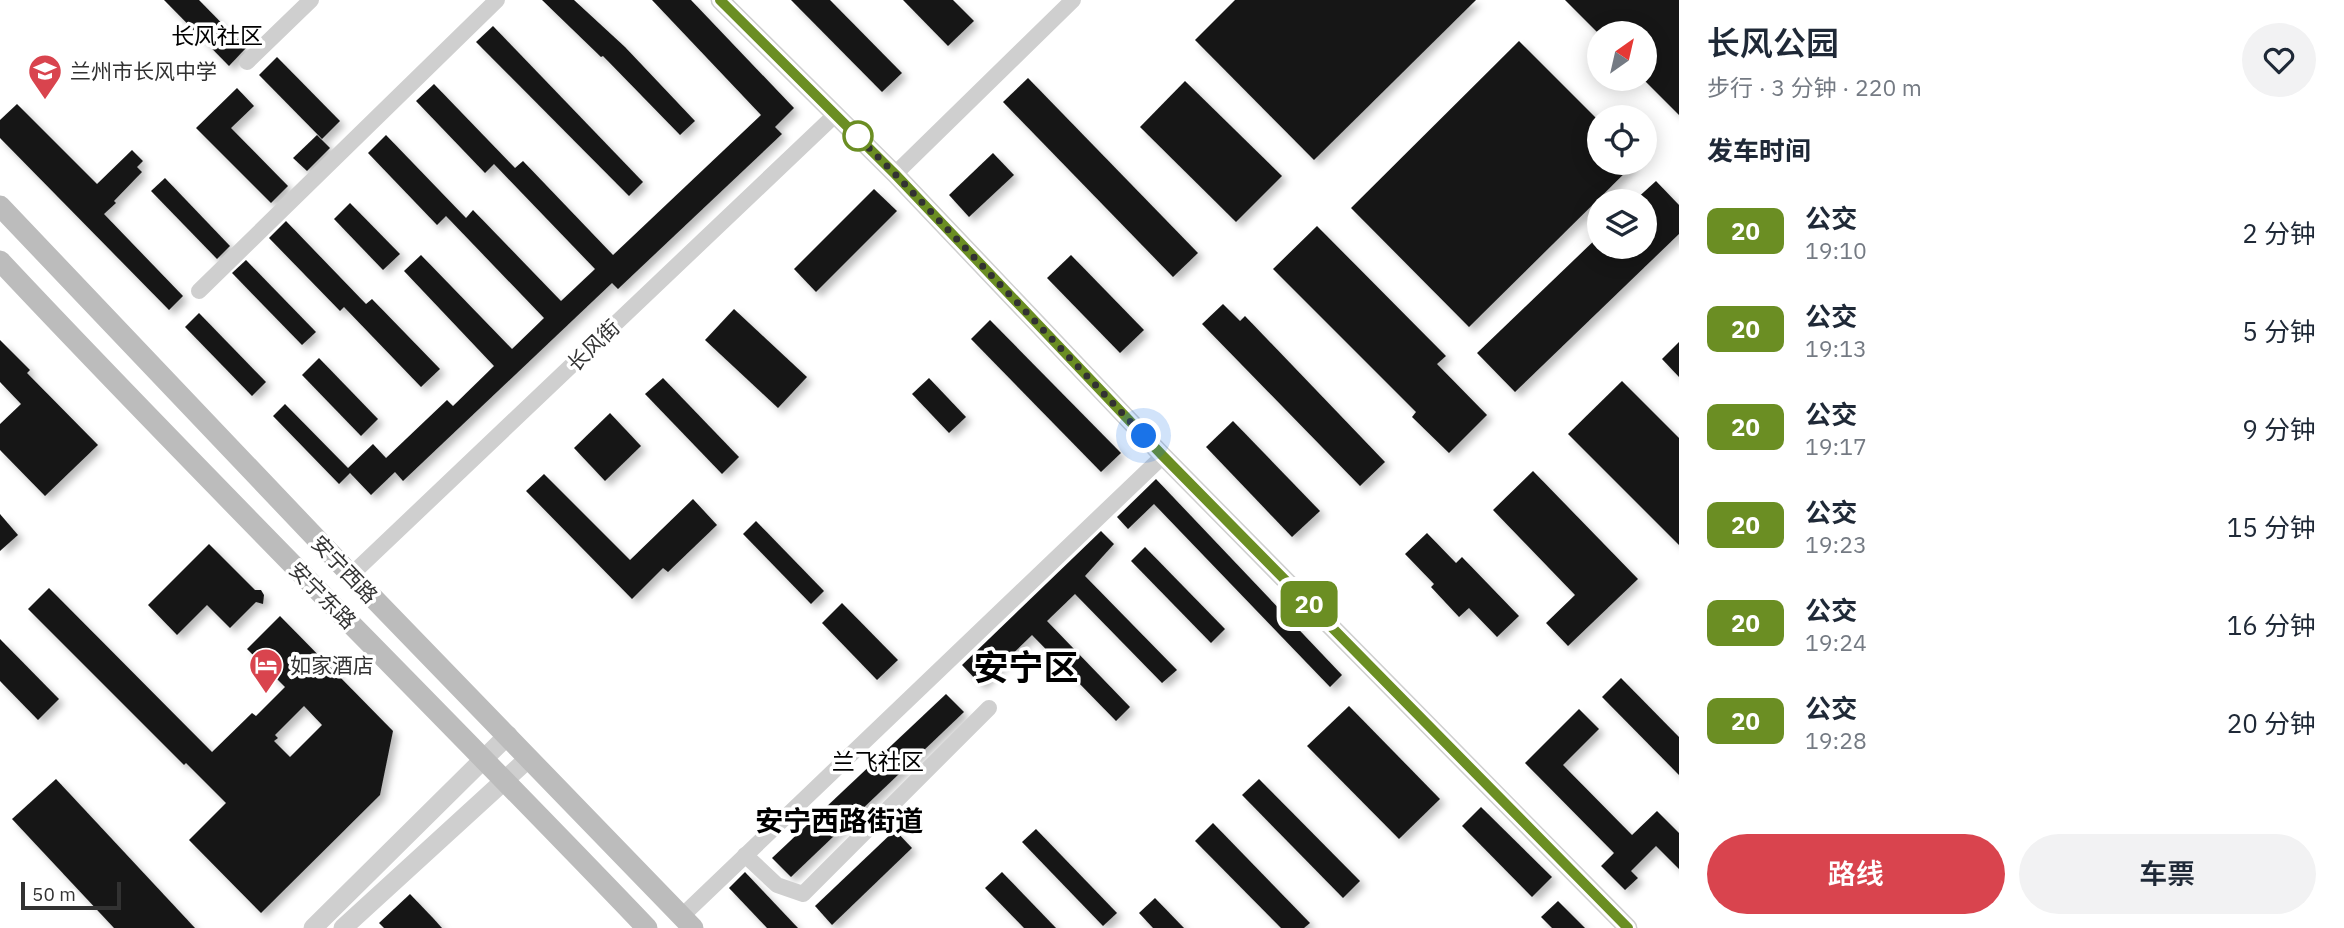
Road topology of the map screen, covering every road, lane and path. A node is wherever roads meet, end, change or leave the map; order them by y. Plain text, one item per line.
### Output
1 (311, 0) edge
2 (497, 0) edge
3 (720, 0) edge
4 (1073, 0) edge
5 (247, 62) dead end
6 (835, 115) junction
7 (895, 174) junction
8 (0, 206) edge
9 (0, 261) edge
10 (199, 291) dead end
11 (1163, 456) junction
12 (351, 575) junction
13 (460, 686) junction
14 (435, 707) junction
15 (989, 708) dead end
16 (508, 735) junction
17 (485, 757) junction
18 (529, 758) junction
19 (505, 778) junction
20 (570, 800) junction
21 (546, 821) junction
22 (745, 855) junction
23 (687, 922) edge
24 (313, 928) edge
25 (343, 928) edge
26 (647, 928) edge
27 (1628, 928) edge

1 - 5 street
2 - 10 street
3 - 6 street
4 - 7 street
6 - 7 street
6 - 12 street, 长风街
7 - 11 street
8 - 12 main road, 安宁西路
9 - 14 main road, 安宁东路
11 - 22 street
11 - 27 street
12 - 13 main road, 安宁西路
13 - 14 main road
13 - 16 main road, 安宁西路
14 - 17 main road, 安宁东路
15 - 22 street
16 - 17 street
16 - 18 main road, 安宁西路
17 - 19 main road, 安宁东路
17 - 24 street
18 - 19 street
18 - 20 main road, 安宁西路
19 - 21 main road, 安宁东路
19 - 25 street
20 - 21 main road
20 - 23 main road, 安宁西路
21 - 26 main road, 安宁东路
22 - 23 street

